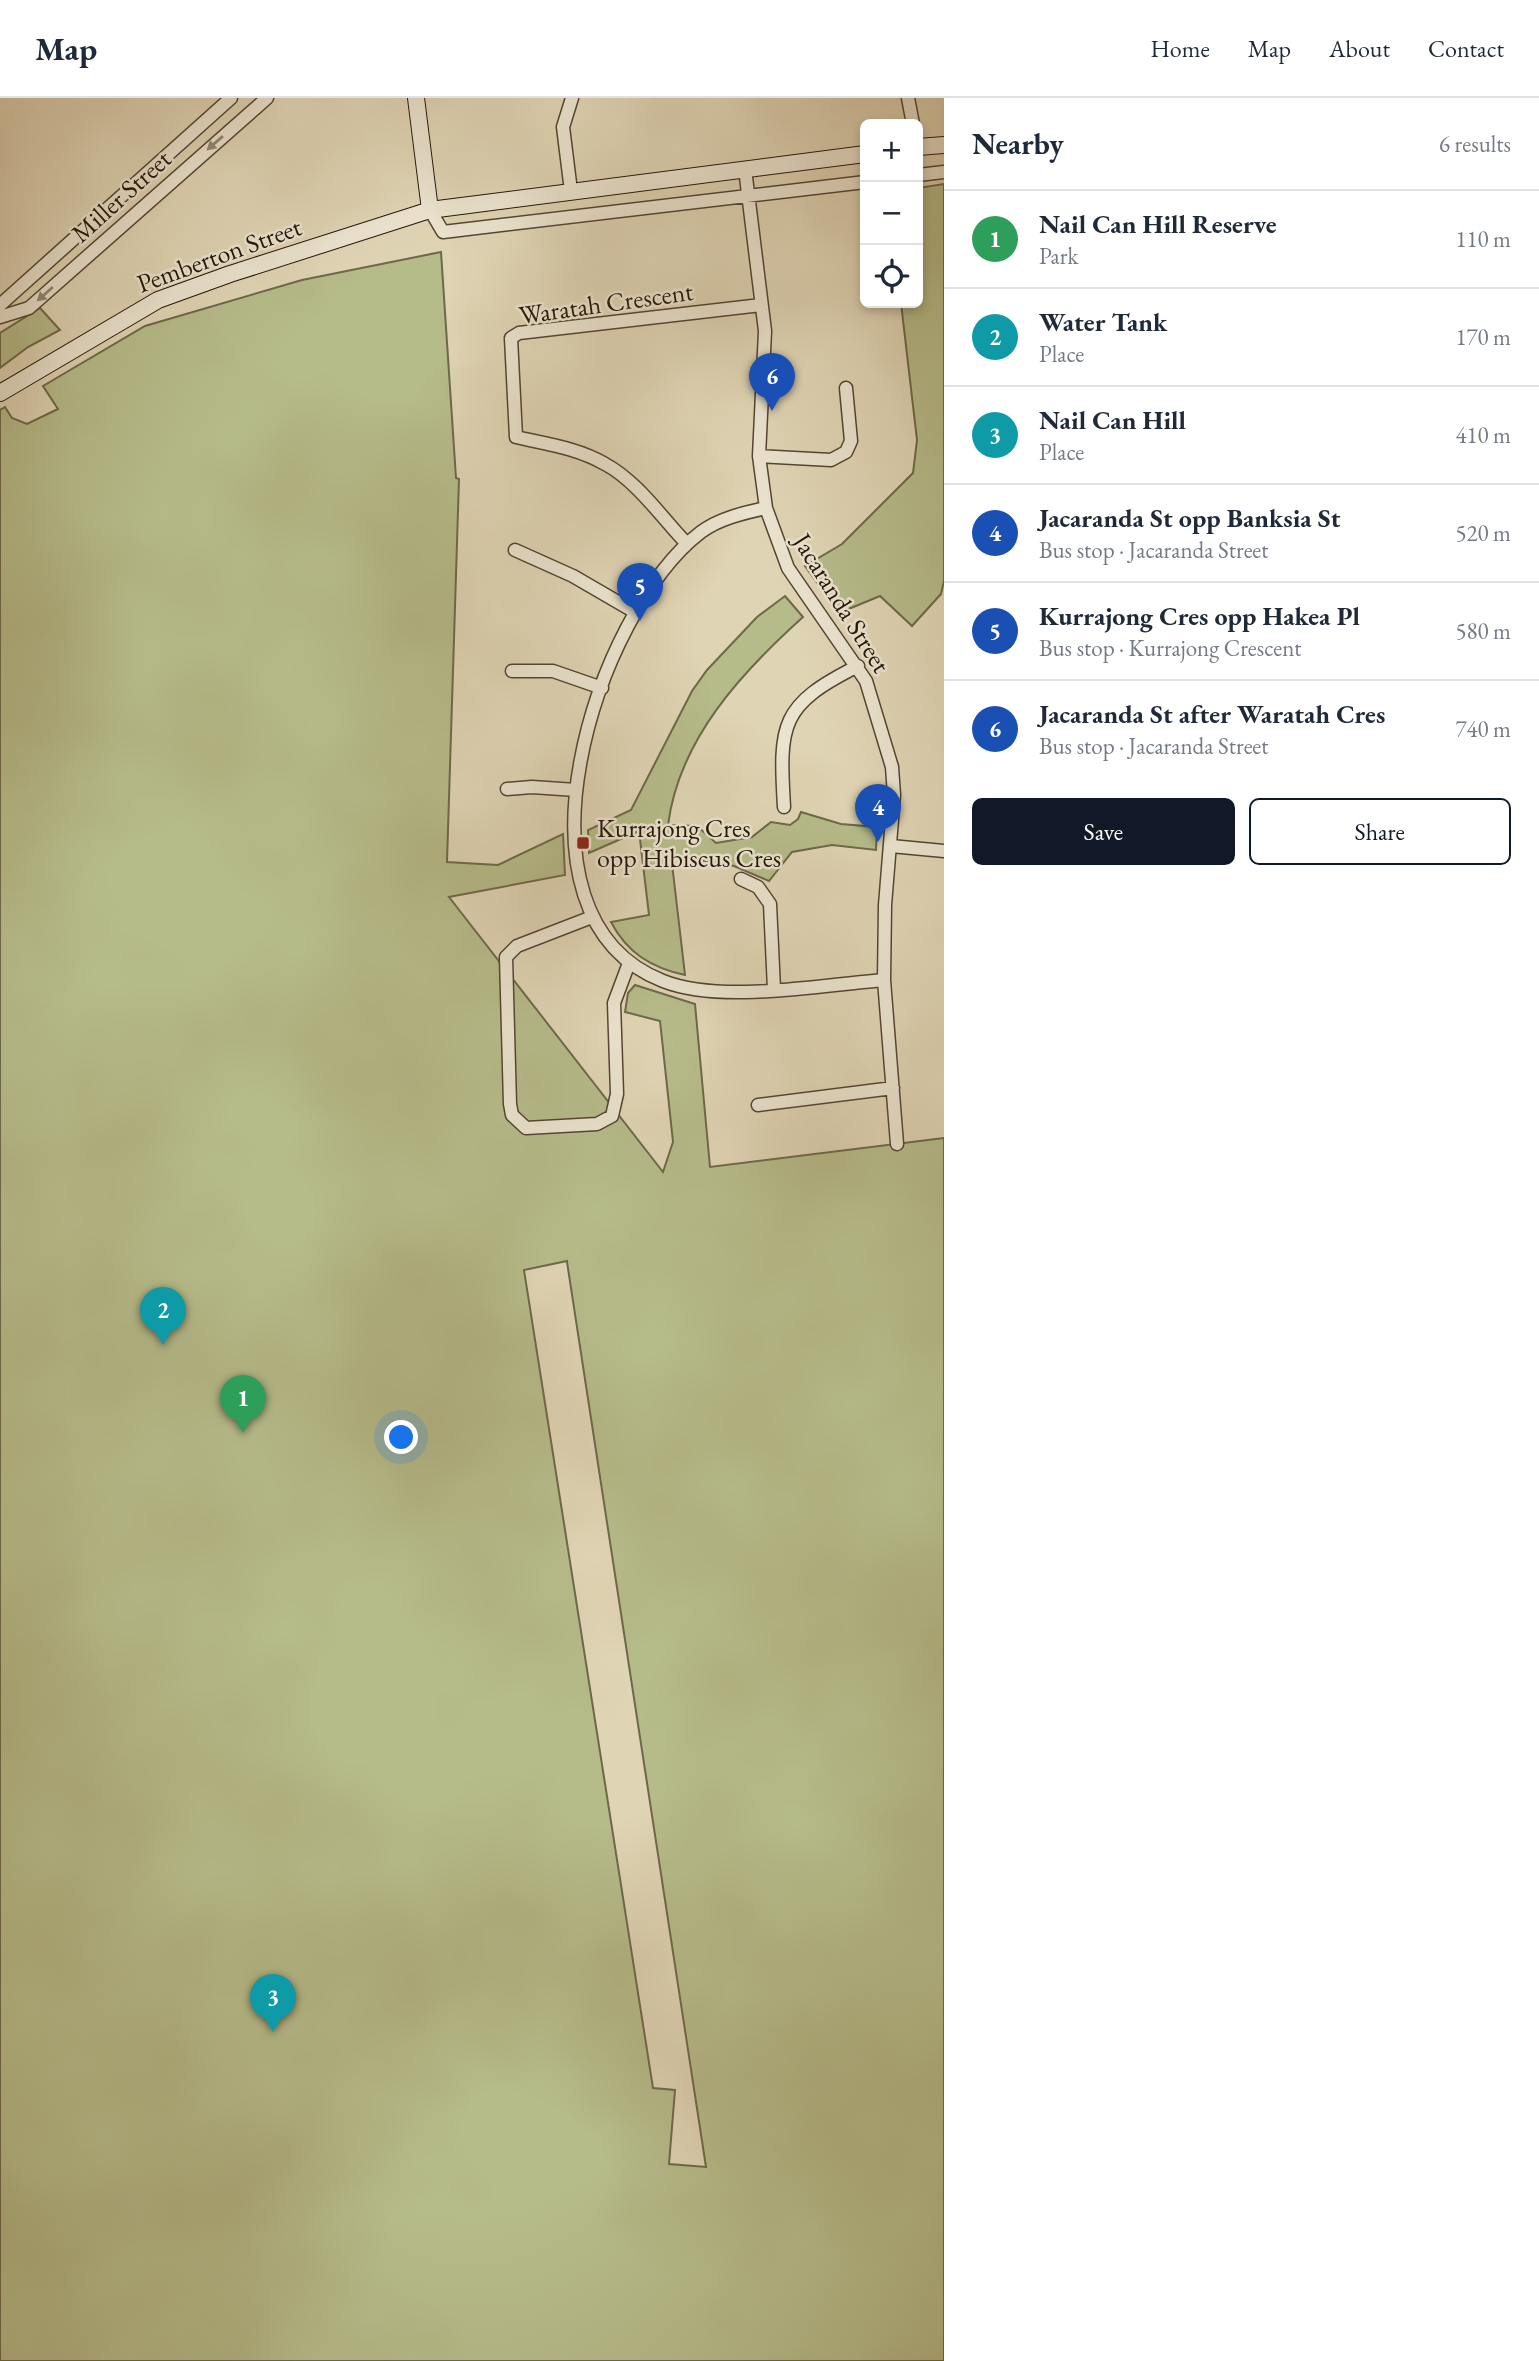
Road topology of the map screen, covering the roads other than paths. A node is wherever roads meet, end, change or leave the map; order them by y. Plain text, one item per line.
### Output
1 (231, 98) edge
2 (267, 98) edge
3 (416, 98) edge
4 (572, 98) edge
5 (908, 98) edge
6 (912, 119) edge
7 (944, 145) edge
8 (923, 147) edge
9 (860, 155) edge
10 (745, 169) junction
11 (944, 172) edge
12 (923, 174) edge
13 (860, 183) edge
14 (571, 191) junction
15 (748, 196) junction
16 (430, 210) junction
17 (761, 304) junction
18 (0, 305) edge
19 (0, 317) edge
20 (846, 388) dead end
21 (0, 393) edge
22 (759, 456) junction
23 (766, 508) junction
24 (687, 544) junction
25 (515, 550) dead end
26 (635, 612) junction
27 (858, 666) junction
28 (512, 671) dead end
29 (602, 688) junction
30 (507, 789) dead end
31 (576, 790) junction
32 (785, 807) dead end
33 (891, 846) junction
34 (944, 851) edge
35 (741, 879) dead end
36 (592, 917) junction
37 (629, 963) junction
38 (884, 980) junction
39 (774, 989) junction
40 (893, 1088) junction
41 (758, 1105) dead end
42 (897, 1144) dead end

1 - 18 street, Miller Street
2 -> 19 street, Miller Street
3 - 16 main road
4 - 14 street
5 - 6 street
7 - 8 main road
9 - 10 main road, Pemberton Street
10 - 14 main road, Pemberton Street
10 - 15 street, Jacaranda Street
11 - 12 street
13 - 15 street
14 - 16 main road, Pemberton Street
15 - 16 street
15 - 17 street, Jacaranda Street
16 - 21 main road, Pemberton Street
17 - 22 street, Jacaranda Street
17 - 24 street, Waratah Crescent
20 - 22 street
22 - 23 street, Jacaranda Street
23 - 24 street
23 - 27 street, Jacaranda Street
24 - 26 street
25 - 26 street
26 - 29 street
27 - 32 street
27 - 33 street, Jacaranda Street
28 - 29 street
29 - 31 street
30 - 31 street
31 - 36 street
33 - 34 street
33 - 38 street, Jacaranda Street
35 - 39 street
36 - 37 street
36 - 37 street
37 - 39 street
38 - 39 street
38 - 40 street, Jacaranda Street
40 - 41 street
40 - 42 street, Jacaranda Street

